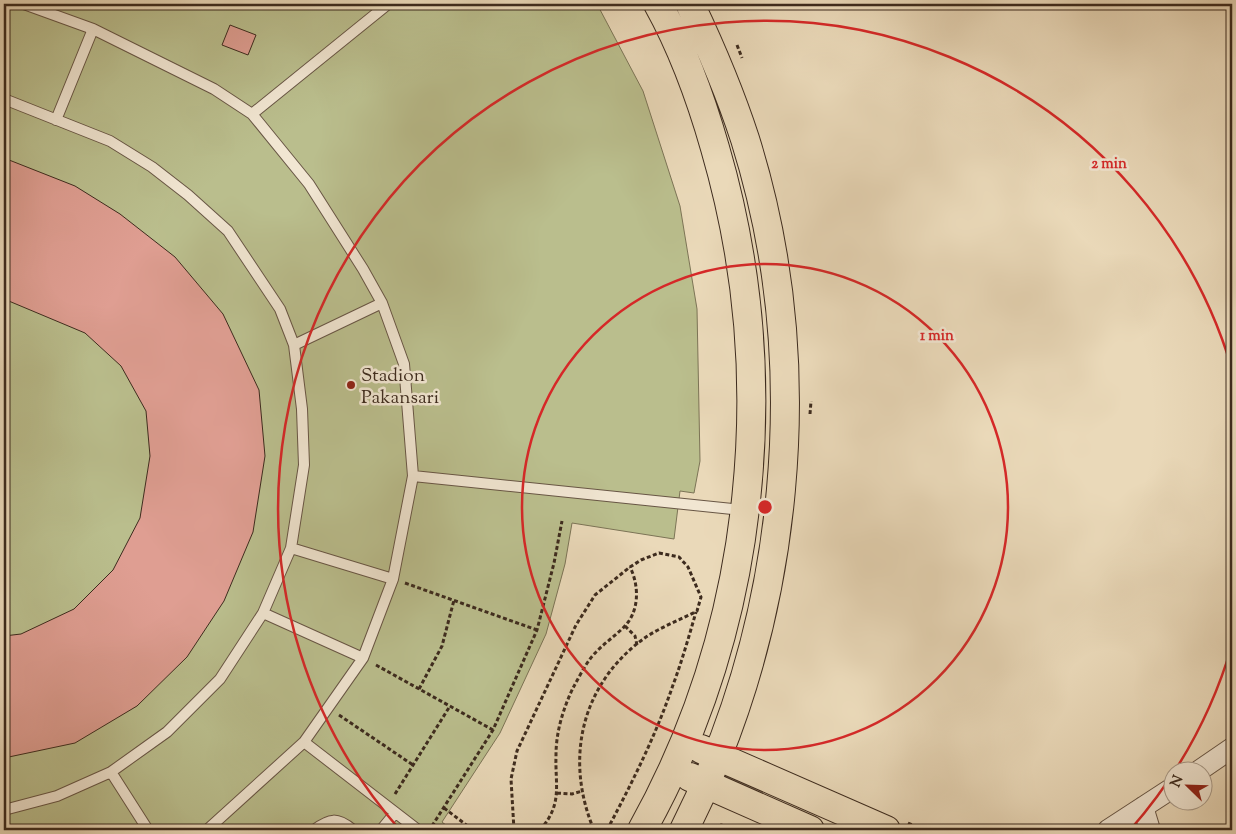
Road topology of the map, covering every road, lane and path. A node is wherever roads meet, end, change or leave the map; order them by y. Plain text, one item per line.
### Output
1 (24, 4) edge
2 (388, 4) edge
3 (658, 4) edge
4 (690, 4) edge
5 (92, 29) junction
6 (4, 99) edge
7 (252, 114) junction
8 (56, 120) junction
9 (382, 303) junction
10 (294, 345) junction
11 (413, 476) junction
12 (746, 511) junction
13 (562, 521) dead end
14 (290, 548) junction
15 (630, 567) junction
16 (393, 579) junction
17 (454, 600) junction
18 (697, 611) junction
19 (263, 613) junction
20 (625, 626) junction
21 (537, 630) junction
22 (637, 645) junction
23 (363, 658) junction
24 (420, 689) junction
25 (450, 706) junction
26 (328, 708) junction
27 (494, 730) junction
28 (304, 742) junction
29 (686, 742) junction
30 (1232, 748) edge
31 (718, 756) junction
32 (1212, 762) edge
33 (413, 765) junction
34 (674, 770) junction
35 (111, 772) junction
36 (706, 784) junction
37 (582, 791) junction
38 (557, 792) junction
39 (1164, 793) edge
40 (386, 807) junction
41 (1143, 807) junction
42 (444, 808) junction
43 (4, 810) edge
44 (395, 813) junction
45 (148, 830) edge
46 (207, 830) edge
47 (314, 830) edge
48 (353, 830) edge
49 (380, 830) edge
50 (418, 830) edge
51 (428, 830) edge
52 (473, 830) edge
53 (514, 830) edge
54 (540, 830) edge
55 (594, 830) edge
56 (607, 830) edge
57 (642, 830) edge
58 (684, 830) edge
59 (714, 830) edge
60 (742, 830) edge
61 (810, 830) edge
62 (886, 830) edge
63 (1108, 830) edge
64 (1150, 830) edge

1 - 5 lane
2 - 7 lane
3 - 12 main road
4 - 31 main road
5 - 7 lane
5 - 8 lane
6 - 8 lane
7 - 9 lane
8 - 10 lane
9 - 10 lane
9 - 11 lane
10 - 14 lane
11 - 12 lane
11 - 16 lane
12 - 29 main road
13 - 21 path
14 - 16 lane
14 - 19 lane
15 - 18 path
15 - 20 path
15 - 53 path
16 - 17 path
16 - 23 lane
17 - 21 path
17 - 24 path
18 - 22 path
18 - 56 path
19 - 23 lane
19 - 35 lane
20 - 22 path
20 - 38 path
21 - 27 path
22 - 37 path
23 - 24 path
23 - 26 lane
24 - 25 path
25 - 27 path
25 - 33 path
26 - 28 lane
26 - 33 path
27 - 42 path
28 - 40 lane
28 - 46 lane
29 - 31 main road
29 - 34 main road
30 - 32 street
31 - 36 main road
31 - 62 main road
33 - 40 path
34 - 36 main road
34 - 57 main road
35 - 43 lane
35 - 45 lane
36 - 58 main road
36 - 61 main road
37 - 38 path
37 - 55 path
38 - 54 path
39 - 41 street
40 - 44 lane
41 - 63 street
41 - 64 street
42 - 51 path
42 - 52 path
44 - 49 lane
44 - 50 lane
47 - 48 lane
59 - 60 path

